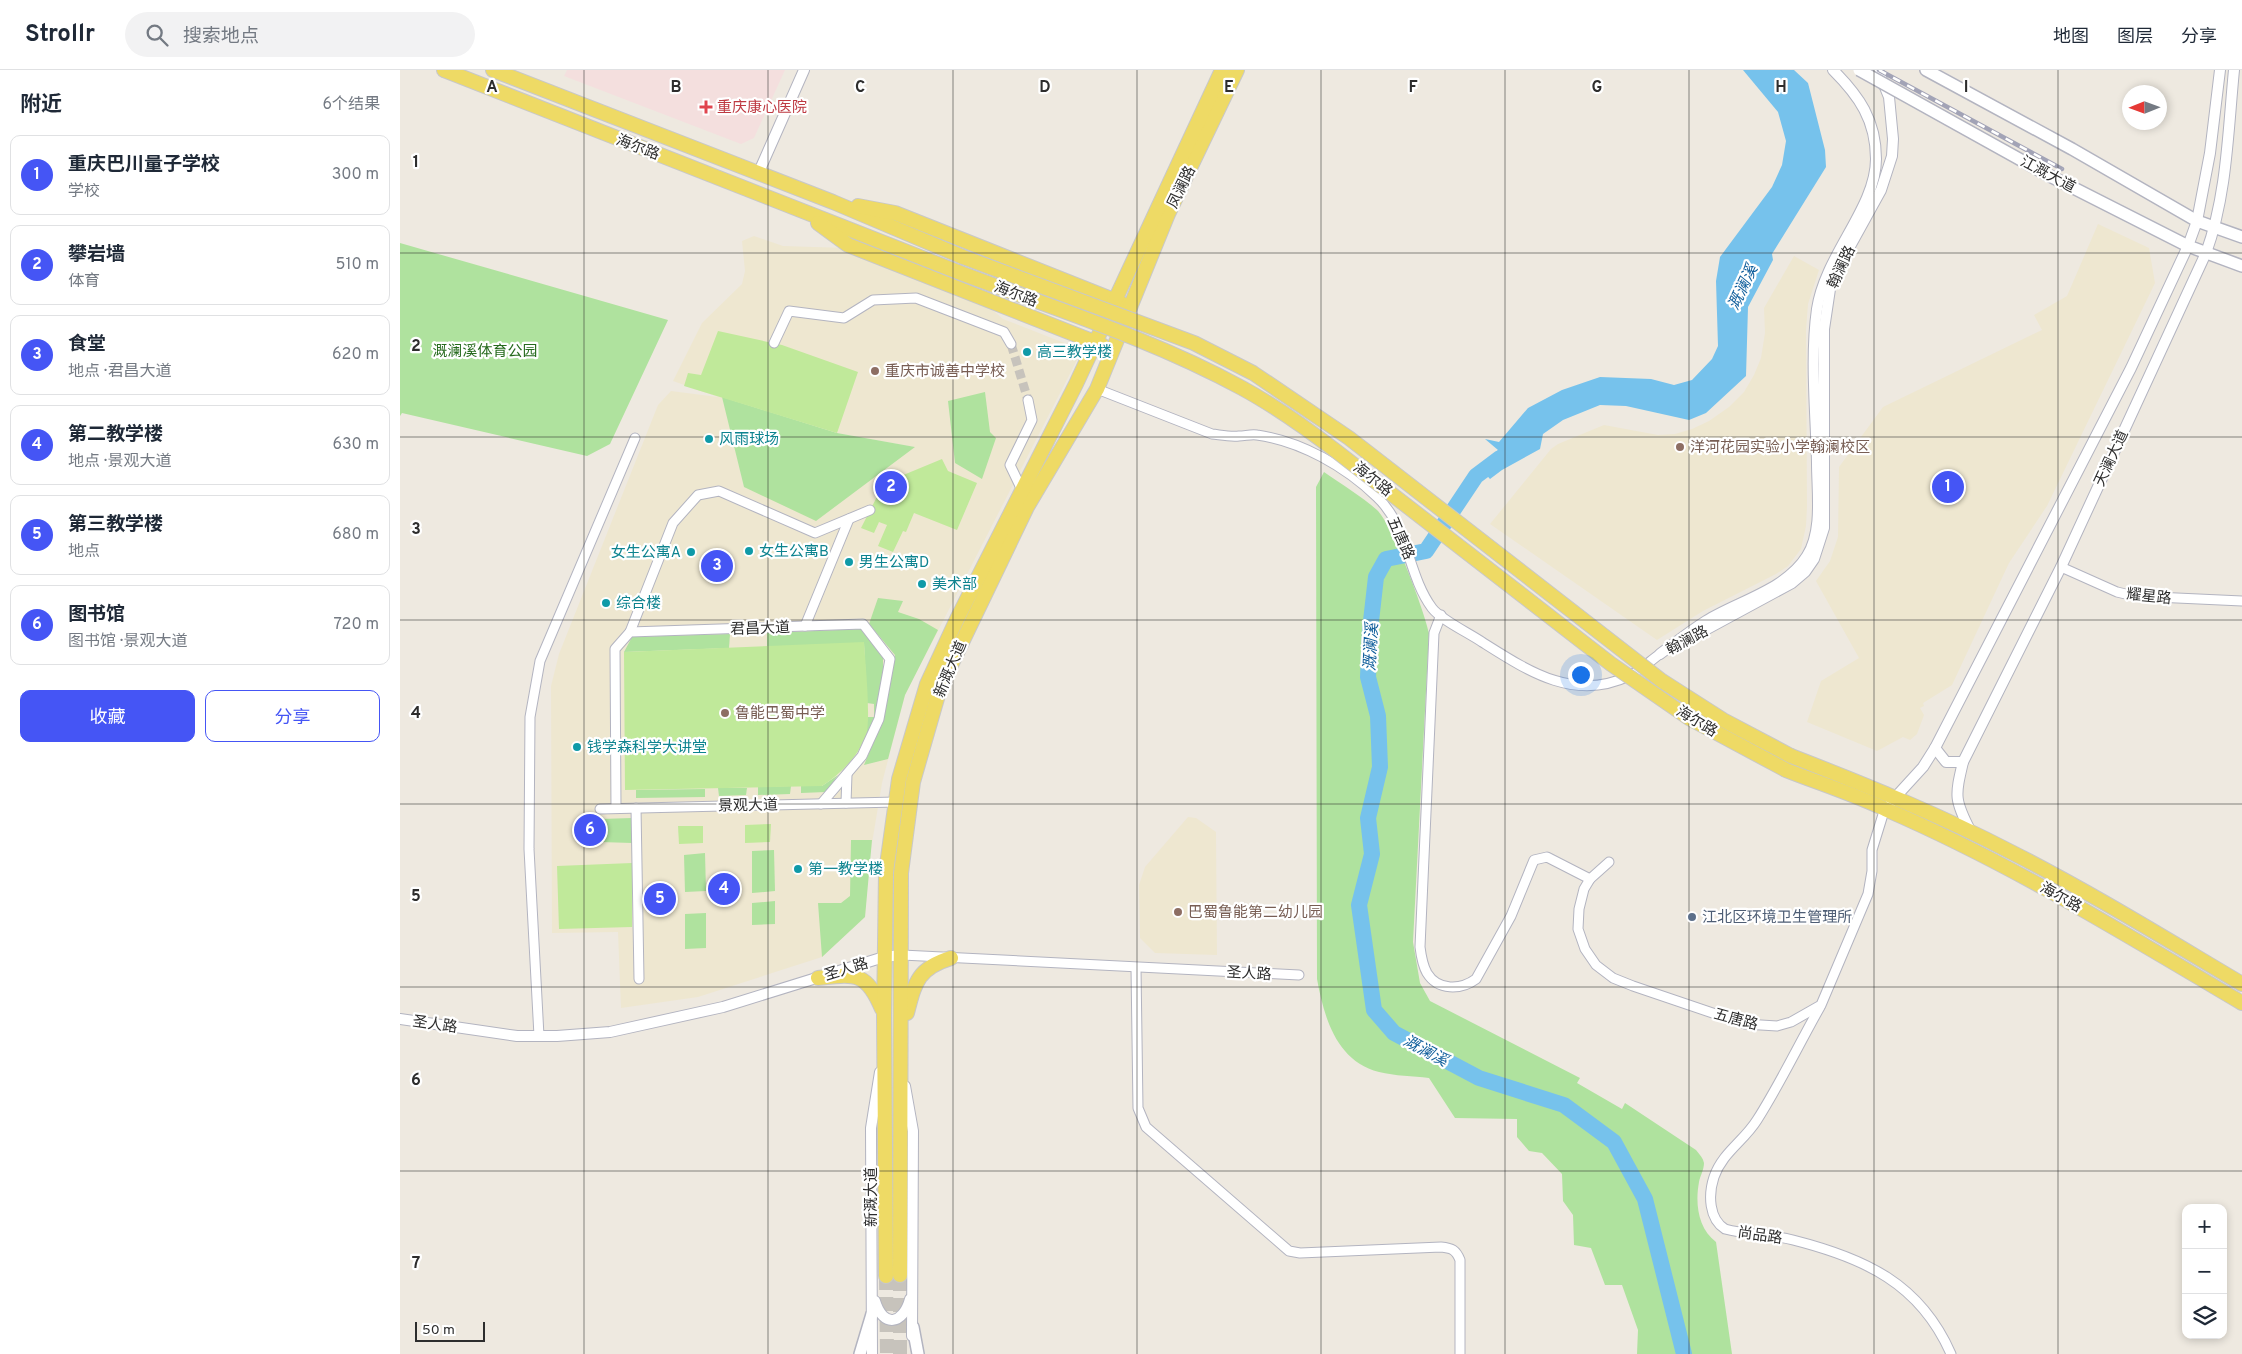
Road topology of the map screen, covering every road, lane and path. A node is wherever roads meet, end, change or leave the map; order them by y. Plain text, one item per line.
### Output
1 (444, 70) edge
2 (493, 70) edge
3 (804, 70) edge
4 (1222, 70) edge
5 (1237, 70) edge
6 (1833, 70) edge
7 (1859, 70) edge
8 (1878, 70) edge
9 (1926, 70) edge
10 (2220, 70) edge
11 (2234, 70) edge
12 (758, 174) junction
13 (833, 202) junction
14 (801, 210) junction
15 (2197, 221) junction
16 (2215, 228) junction
17 (2242, 237) edge
18 (2188, 246) junction
19 (2206, 252) junction
20 (2242, 266) edge
21 (1114, 300) junction
22 (1131, 307) junction
23 (1095, 343) junction
24 (774, 344) dead end
25 (1011, 344) tunnel mouth
26 (1113, 350) junction
27 (1096, 389) junction
28 (1028, 400) tunnel mouth
29 (635, 438) dead end
30 (1022, 490) junction
31 (870, 510) dead end
32 (848, 518) junction
33 (2061, 567) junction
34 (2242, 601) edge
35 (1441, 615) junction
36 (805, 626) junction
37 (630, 632) junction
38 (1660, 654) junction
39 (1935, 748) junction
40 (1963, 762) junction
41 (846, 774) junction
42 (1896, 798) junction
43 (896, 802) junction
44 (846, 803) junction
45 (821, 804) junction
46 (616, 808) junction
47 (636, 808) junction
48 (1885, 808) junction
49 (600, 809) dead end
50 (1971, 832) junction
51 (1609, 862) dead end
52 (1590, 879) junction
53 (902, 955) junction
54 (884, 957) junction
55 (951, 958) junction
56 (1136, 968) junction
57 (1299, 975) dead end
58 (818, 978) junction
59 (640, 979) dead end
60 (2242, 984) edge
61 (2242, 1003) edge
62 (1821, 1005) junction
63 (884, 1015) junction
64 (400, 1020) edge
65 (902, 1030) junction
66 (539, 1036) junction
67 (884, 1042) junction
68 (902, 1068) junction
69 (913, 1289) junction
70 (872, 1290) junction
71 (872, 1314) junction
72 (912, 1328) junction
73 (860, 1354) edge
74 (872, 1354) edge
75 (912, 1354) edge
76 (918, 1354) edge
77 (1460, 1354) edge
78 (1951, 1354) edge

1 - 14 main road, 海尔路
2 - 12 main road, 海尔路
3 - 12 street
4 - 21 main road, 凤澜路
5 - 22 main road, 凤澜路
6 - 38 street, 翰澜路
7 - 18 main road, 江溉大道, bridge
8 - 38 street, 翰澜路
9 - 15 main road
10 - 15 street, 天澜大道
11 - 16 street, 天澜大道
12 - 13 main road, 海尔路
13 - 21 main road
13 - 42 main road, 海尔路, bridge
14 - 23 main road
14 - 48 main road, 海尔路, bridge
15 - 16 main road
15 - 18 street, 天澜大道
16 - 17 main road
16 - 19 street, 天澜大道
18 - 19 main road, 江溉大道
18 - 39 street, 天澜大道
19 - 20 main road, 江溉大道
19 - 33 street, 天澜大道
21 - 22 main road
21 - 23 main road, 新溉大道
22 - 26 main road, 新溉大道
23 - 26 main road
23 - 30 main road, 新溉大道
24 - 25 street
26 - 27 main road, 新溉大道
27 - 35 street, 五唐路
27 - 53 main road, 新溉大道
28 - 30 street
29 - 66 street
30 - 43 main road, 新溉大道
31 - 32 street
32 - 36 street
32 - 37 street
33 - 34 street, 耀星路
33 - 40 street, 天澜大道
35 - 38 street, 五唐路
35 - 52 street
36 - 37 street, 君昌大道
36 - 41 street, 君昌大道
37 - 46 street
39 - 40 street
39 - 42 street, 天澜大道
40 - 50 street, 天澜大道
41 - 44 street
41 - 45 street, 君昌大道
42 - 48 street, 天澜大道
42 - 50 main road, 海尔路
43 - 44 street, 景观大道
43 - 54 main road, 新溉大道
44 - 45 street, 景观大道
45 - 47 street, 景观大道
46 - 47 street, 景观大道
46 - 49 street, 景观大道
47 - 59 street
48 - 61 main road, 海尔路
48 - 62 street
50 - 60 main road, 海尔路
51 - 52 street, 五唐路
52 - 62 street, 五唐路
53 - 54 street, 圣人路
53 - 55 street, 圣人路
53 - 65 main road, 新溉大道
54 - 58 street, 圣人路
54 - 63 main road, 新溉大道
55 - 56 street, 圣人路
55 - 65 main road
56 - 57 street, 圣人路
56 - 77 street
58 - 63 main road
58 - 66 street, 圣人路
62 - 78 street, 尚品路
63 - 67 main road, 新溉大道
64 - 66 street, 圣人路
65 - 68 main road, 新溉大道
67 - 68 main road, 新溉大道
67 - 70 street, 新溉大道
68 - 69 street, 新溉大道
69 - 70 street
69 - 72 street, 新溉大道
70 - 71 street, 新溉大道
71 - 73 main road
71 - 74 street, 新溉大道
72 - 75 street, 新溉大道
72 - 76 main road

